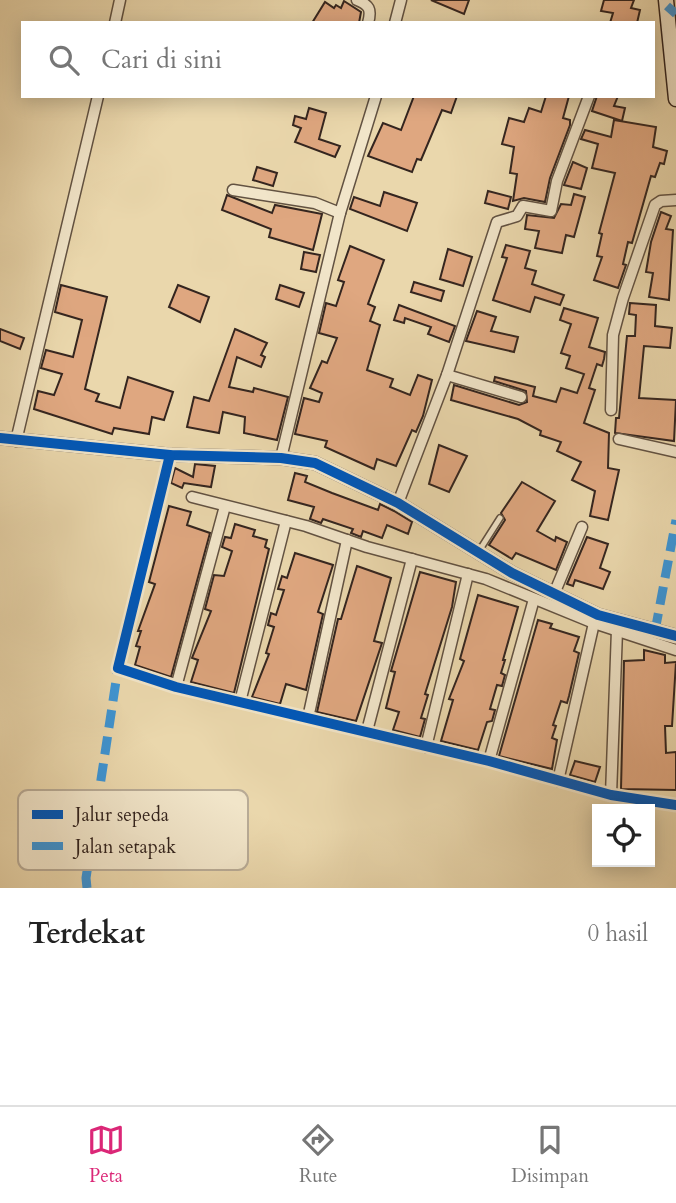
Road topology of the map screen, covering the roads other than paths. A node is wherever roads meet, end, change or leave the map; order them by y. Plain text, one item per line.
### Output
1 (120, 0) edge
2 (357, 0) edge
3 (401, 0) edge
4 (669, 7) edge
5 (115, 21) edge
6 (368, 21) edge
7 (396, 21) edge
8 (98, 98) edge
9 (375, 98) edge
10 (588, 98) edge
11 (676, 99) edge
12 (233, 190) dead end
13 (676, 200) edge
14 (340, 213) junction
15 (447, 375) junction
16 (521, 397) dead end
17 (611, 410) dead end
18 (0, 438) edge
19 (619, 439) dead end
20 (16, 442) junction
21 (676, 452) edge
22 (170, 455) junction
23 (281, 458) junction
24 (192, 497) dead end
25 (398, 503) junction
26 (225, 506) junction
27 (500, 518) dead end
28 (286, 521) junction
29 (582, 527) dead end
30 (347, 540) junction
31 (478, 551) junction
32 (412, 559) junction
33 (468, 574) junction
34 (554, 594) junction
35 (534, 598) junction
36 (594, 622) junction
37 (617, 630) junction
38 (676, 636) edge
39 (676, 650) edge
40 (176, 687) junction
41 (240, 702) junction
42 (308, 718) junction
43 (367, 732) junction
44 (426, 747) junction
45 (489, 761) junction
46 (558, 781) junction
47 (611, 794) junction
48 (676, 805) edge

1 - 5 street
2 - 6 street
3 - 7 street
4 - 11 main road
8 - 20 street
9 - 14 street
10 - 15 street
12 - 14 street
13 - 17 street
14 - 23 street
15 - 16 street
15 - 25 street
18 - 20 street
19 - 21 street
20 - 22 street
22 - 23 street
22 - 40 street
23 - 25 street
24 - 26 street
25 - 31 street
26 - 28 street
26 - 40 street
27 - 31 lane
28 - 30 street
28 - 41 street
29 - 34 street
30 - 32 street
30 - 42 street
31 - 34 street
32 - 33 street
32 - 43 street
33 - 35 street
33 - 44 street
34 - 38 street
35 - 36 street
35 - 45 street
36 - 37 street
36 - 46 street
37 - 39 street
37 - 47 street
40 - 41 street
41 - 42 street
42 - 43 street
43 - 44 street
44 - 45 street
45 - 46 street
46 - 47 street
47 - 48 street

